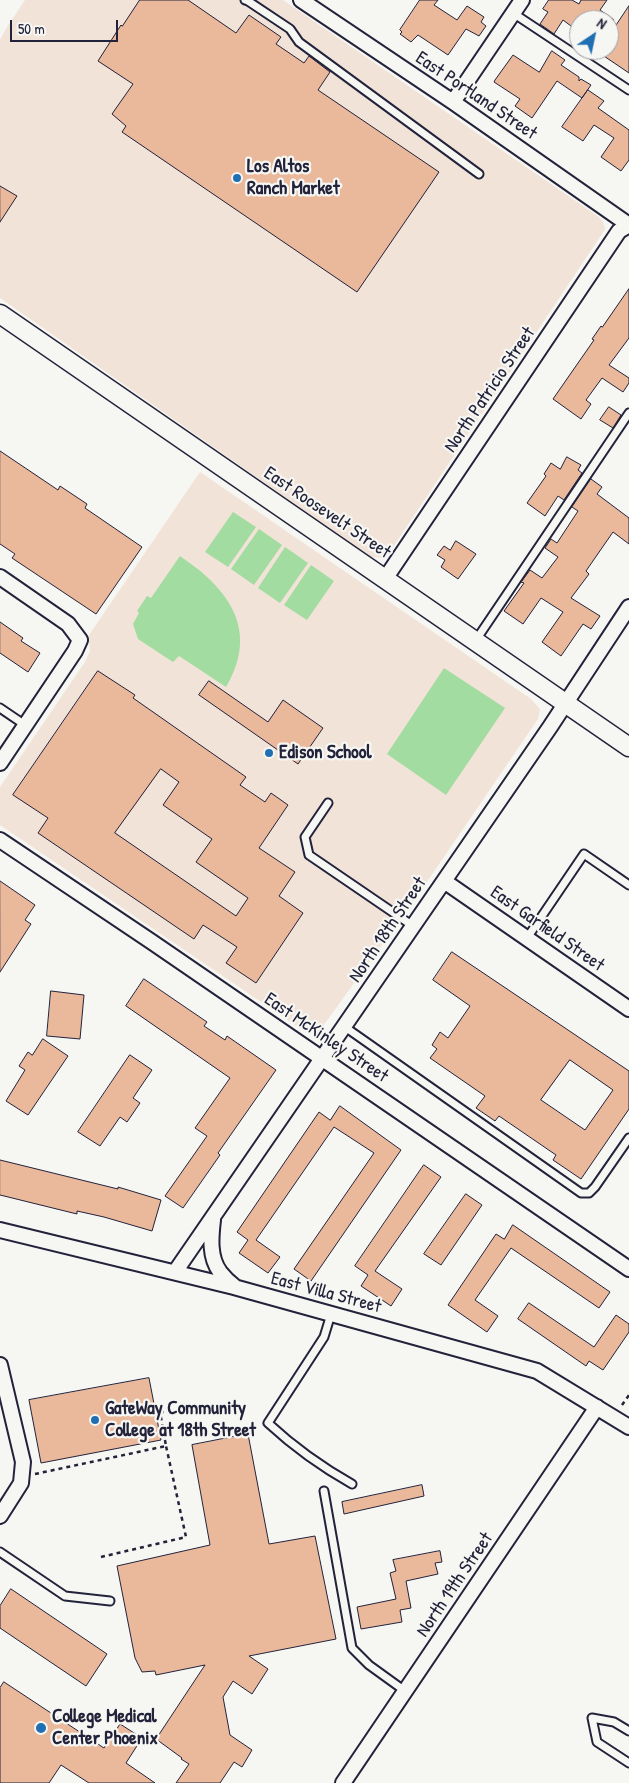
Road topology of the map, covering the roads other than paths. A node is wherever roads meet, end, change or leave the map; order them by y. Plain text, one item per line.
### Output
1 (245, 0) edge
2 (301, 0) edge
3 (522, 0) edge
4 (513, 13) junction
5 (629, 90) edge
6 (453, 102) junction
7 (480, 174) dead end
8 (629, 225) edge
9 (0, 314) edge
10 (629, 413) edge
11 (0, 577) edge
12 (385, 579) junction
13 (629, 607) edge
14 (476, 640) junction
15 (565, 703) junction
16 (0, 708) edge
17 (25, 725) junction
18 (629, 747) edge
19 (0, 763) edge
20 (328, 803) dead end
21 (0, 840) edge
22 (444, 881) junction
23 (629, 885) edge
24 (413, 926) junction
25 (527, 938) junction
26 (629, 1009) edge
27 (344, 1027) junction
28 (322, 1059) junction
29 (629, 1138) edge
30 (213, 1218) junction
31 (0, 1230) edge
32 (629, 1269) edge
33 (175, 1272) junction
34 (234, 1287) junction
35 (331, 1313) junction
36 (0, 1365) edge
37 (597, 1407) junction
38 (629, 1427) edge
39 (352, 1484) dead end
40 (324, 1491) dead end
41 (0, 1515) edge
42 (0, 1552) edge
43 (110, 1601) dead end
44 (405, 1691) junction
45 (629, 1731) edge
46 (629, 1764) edge
47 (343, 1783) edge

1 - 7 lane
2 - 6 street, East Portland Street
3 - 4 street
4 - 5 lane
4 - 6 street
6 - 8 street, East Portland Street
8 - 12 street, North Patricio Street
9 - 12 street, East Roosevelt Street
10 - 14 lane
11 - 17 street
12 - 14 street, East Roosevelt Street
13 - 15 street, North 18th Street
14 - 15 street, East Roosevelt Street
15 - 18 street, East Roosevelt Street
15 - 22 street, North 18th Street
16 - 17 lane
17 - 19 street
20 - 24 lane
21 - 28 street, East McKinley Street
22 - 24 street, North 18th Street
22 - 25 street, East Garfield Street
23 - 25 lane
24 - 27 street, North 18th Street
25 - 26 street, East Garfield Street
27 - 28 street, North 18th Street
27 - 29 lane
28 - 30 street, North 18th Street
28 - 32 street, East McKinley Street
30 - 33 street, North 18th Street
30 - 34 street
31 - 33 street, East Villa Street
33 - 34 street, East Villa Street
34 - 35 street, East Villa Street
35 - 37 street, East Villa Street
35 - 39 lane
36 - 41 street
37 - 38 street, East Villa Street
37 - 44 street, North 19th Street
40 - 44 lane
42 - 43 lane
44 - 47 street, North 19th Street
45 - 46 lane

